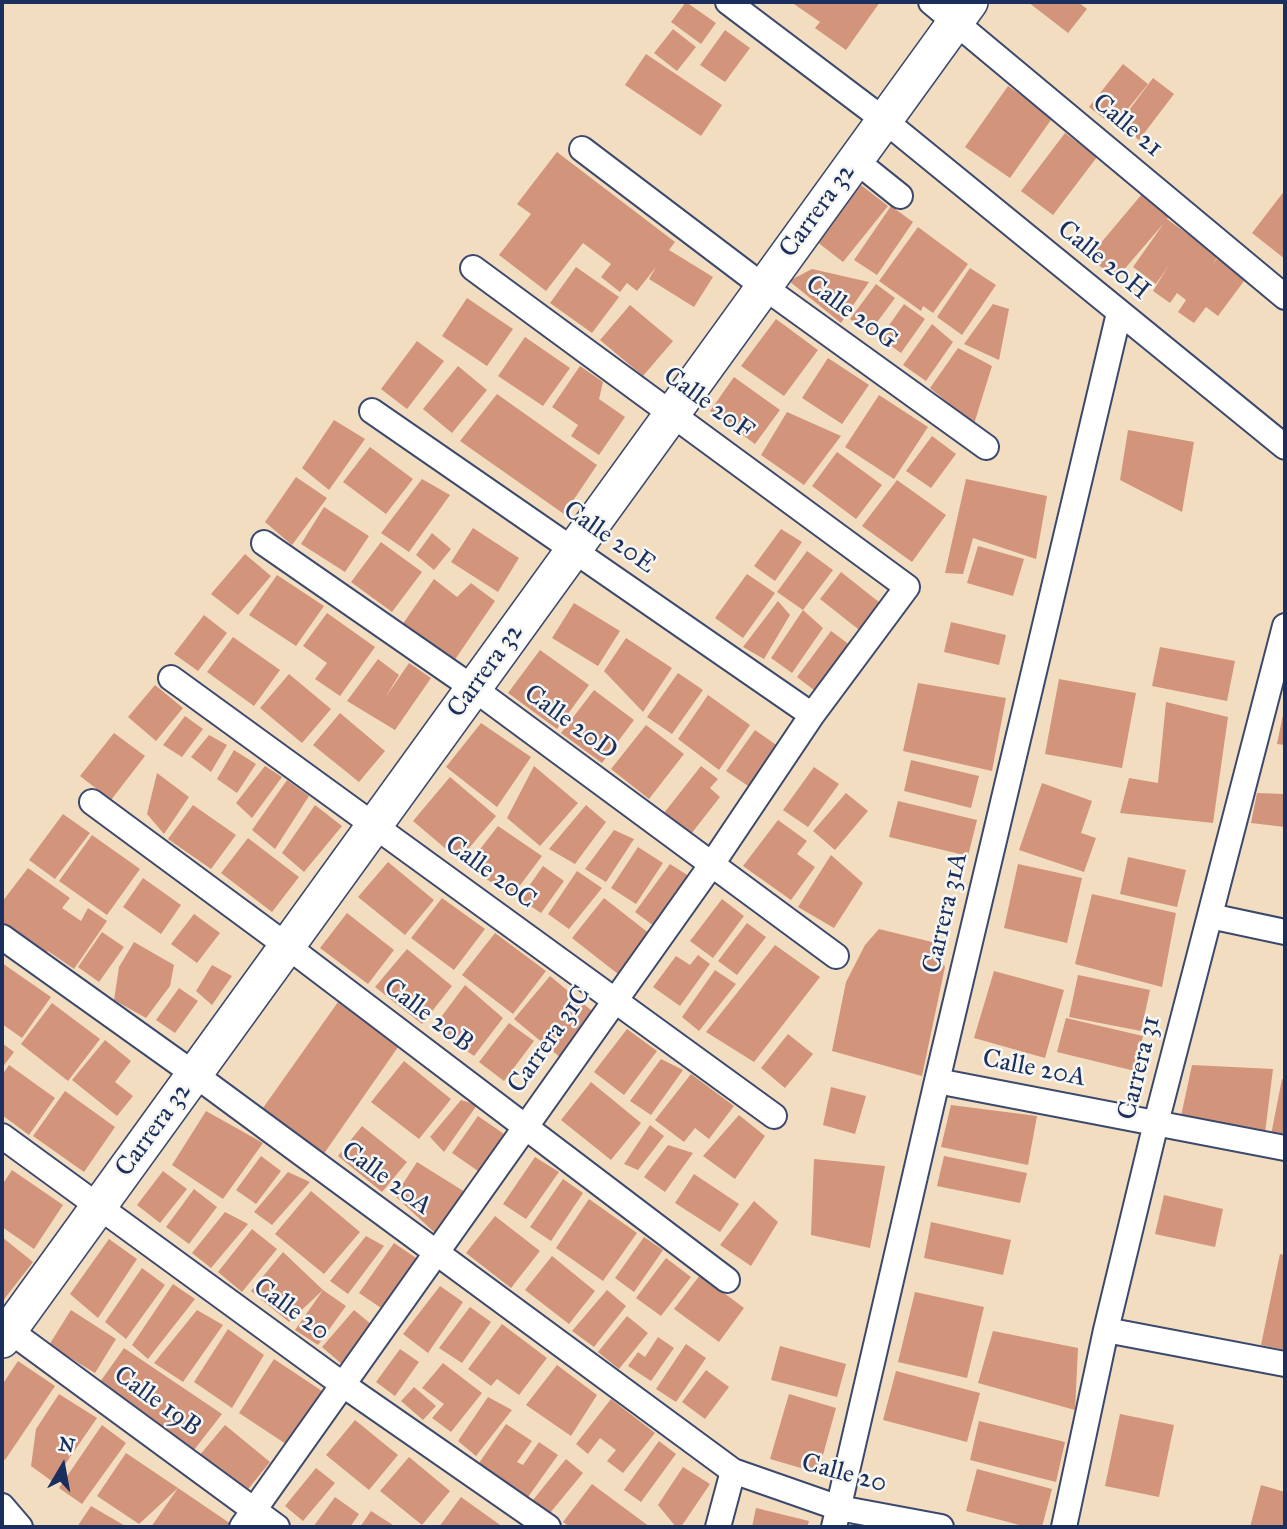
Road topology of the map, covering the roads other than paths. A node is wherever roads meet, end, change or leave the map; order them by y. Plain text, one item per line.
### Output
1 (728, 2) edge
2 (952, 8) edge
3 (884, 120) junction
4 (582, 149) dead end
5 (855, 160) junction
6 (900, 196) dead end
7 (473, 268) dead end
8 (764, 287) junction
9 (1285, 297) edge
10 (1119, 313) junction
11 (372, 411) dead end
12 (671, 414) junction
13 (986, 447) dead end
14 (1285, 447) edge
15 (264, 543) dead end
16 (573, 550) junction
17 (907, 587) joint
18 (1285, 626) edge
19 (171, 678) dead end
20 (473, 688) junction
21 (812, 715) junction
22 (92, 802) dead end
23 (374, 825) junction
24 (712, 864) junction
25 (1210, 916) junction
26 (1285, 932) edge
27 (2, 937) edge
28 (287, 946) junction
29 (836, 956) dead end
30 (614, 1000) junction
31 (194, 1074) junction
32 (937, 1081) junction
33 (774, 1116) dead end
34 (1156, 1123) junction
35 (525, 1126) junction
36 (2, 1136) edge
37 (1285, 1148) edge
38 (99, 1206) junction
39 (436, 1252) junction
40 (727, 1280) dead end
41 (1106, 1329) junction
42 (4, 1332) edge
43 (1285, 1364) edge
44 (342, 1384) junction
45 (733, 1471) junction
46 (2, 1506) edge
47 (836, 1518) edge
48 (248, 1519) edge
49 (20, 1527) edge
50 (277, 1527) edge
51 (548, 1527) edge
52 (718, 1527) edge
53 (941, 1527) edge
54 (1064, 1527) edge

1 - 3 street, Calle 20H
2 - 3 street, Carrera 32
2 - 9 street, Calle 21
3 - 5 street, Carrera 32
3 - 10 street, Calle 20H
4 - 8 street, Calle 20G
5 - 6 street
5 - 8 street, Carrera 32
7 - 12 street, Calle 20F
8 - 12 street, Carrera 32
8 - 13 street, Calle 20G
10 - 14 street, Calle 20H
10 - 32 street, Carrera 31A
11 - 16 street, Calle 20E
12 - 16 street, Carrera 32
12 - 17 street, Calle 20F
15 - 20 street, Calle 20D
16 - 20 street, Carrera 32
16 - 21 street, Calle 20E
17 - 21 street, Carrera 31C
18 - 25 street, Carrera 31
19 - 23 street, Calle 20C
20 - 23 street, Carrera 32
20 - 24 street, Calle 20D
21 - 24 street, Carrera 31C
22 - 28 street, Calle 20B
23 - 28 street, Carrera 32
23 - 30 street, Calle 20C
24 - 29 street, Calle 20D
24 - 30 street, Carrera 31C
25 - 26 street
25 - 34 street, Carrera 31
27 - 31 street, Calle 20A
28 - 31 street, Carrera 32
28 - 35 street, Calle 20B
30 - 33 street, Calle 20C
30 - 35 street, Carrera 31C
31 - 38 street, Carrera 32
31 - 39 street, Calle 20A
32 - 34 street, Calle 20A
32 - 47 street, Carrera 31A
34 - 37 street, Calle 20A
34 - 41 street, Carrera 31
35 - 39 street, Carrera 31C
35 - 40 street, Calle 20B
36 - 38 street, Calle 20
38 - 42 street, Carrera 32
38 - 44 street, Calle 20
39 - 44 street, Carrera 31C
39 - 45 street, Calle 20A
41 - 43 street
41 - 54 street, Carrera 31
42 - 48 street, Calle 19B
44 - 48 street, Carrera 31C
44 - 51 street, Calle 20
45 - 47 street, Calle 20
45 - 52 street
46 - 49 street
47 - 53 street, Calle 20
48 - 50 street, Calle 19B

